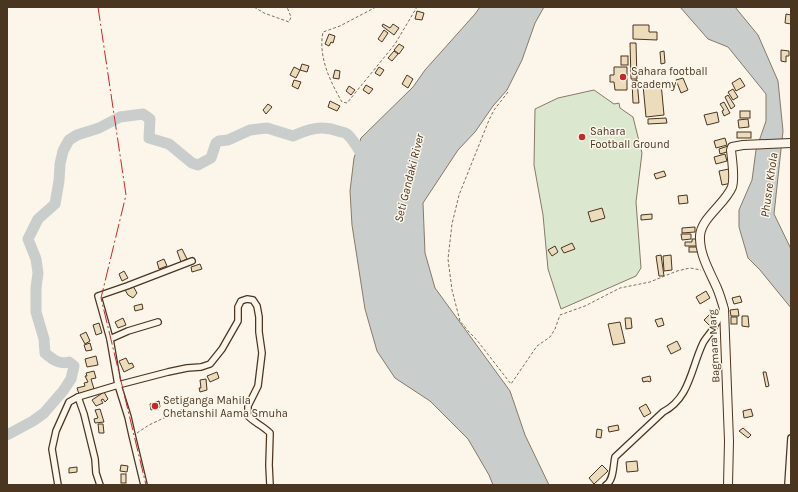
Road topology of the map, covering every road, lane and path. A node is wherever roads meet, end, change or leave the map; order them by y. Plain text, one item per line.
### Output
1 (254, 7) edge
2 (287, 7) edge
3 (376, 7) edge
4 (417, 7) edge
5 (508, 92) dead end
6 (790, 143) edge
7 (192, 261) dead end
8 (709, 270) junction
9 (724, 309) junction
10 (158, 322) dead end
11 (110, 339) junction
12 (118, 385) junction
13 (78, 397) junction
14 (189, 402) dead end
15 (132, 435) junction
16 (791, 438) edge
17 (788, 484) edge
18 (58, 485) edge
19 (100, 485) edge
20 (144, 485) edge
21 (270, 485) edge
22 (606, 485) edge
23 (728, 485) edge

1 - 2 path
3 - 4 path
5 - 8 path
6 - 8 main road, Bagmara Marg
7 - 11 street
8 - 9 main road, Bagmara Marg
9 - 22 street
9 - 23 main road, Bagmara Marg
10 - 11 street
11 - 12 street
12 - 13 street
12 - 15 street
12 - 21 street
13 - 18 street
13 - 19 street
14 - 15 path
15 - 20 street
16 - 17 street

